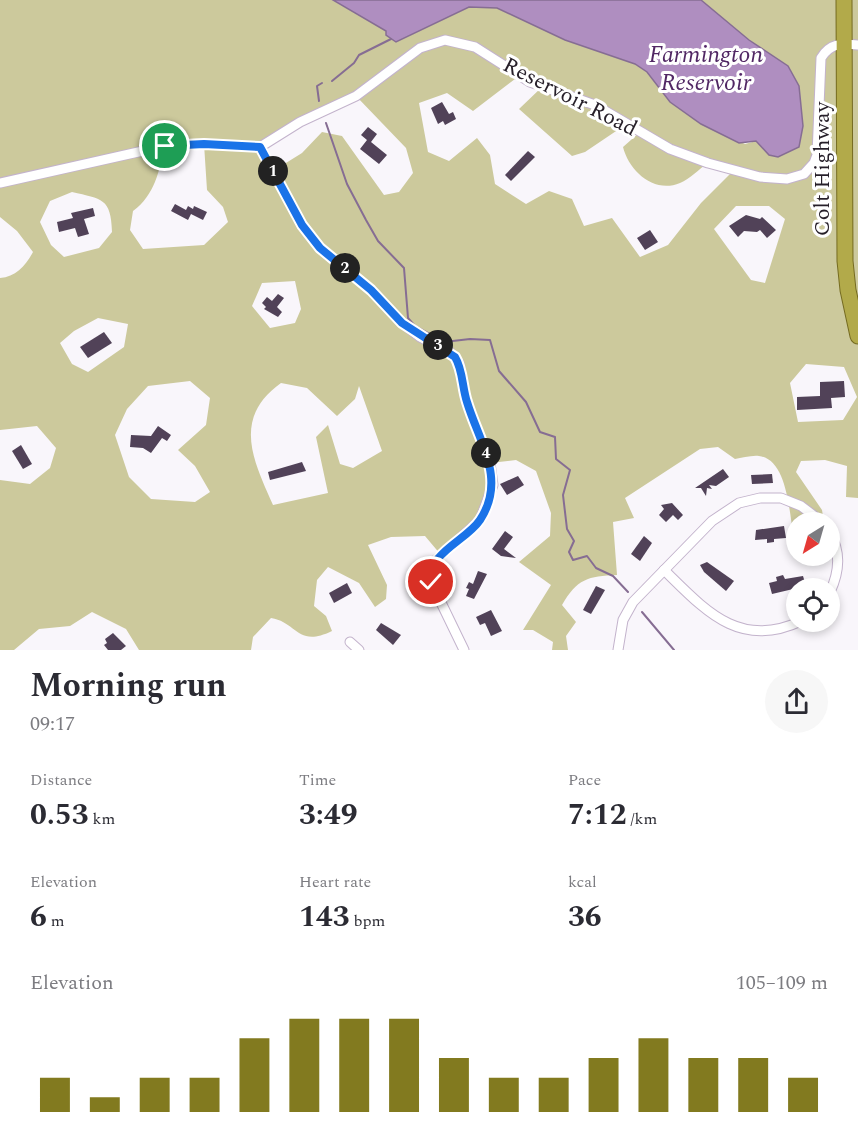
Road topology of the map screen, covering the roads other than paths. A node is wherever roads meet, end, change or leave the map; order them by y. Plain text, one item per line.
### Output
1 (844, 0) edge
2 (851, 45) edge
3 (260, 147) junction
4 (0, 183) edge
5 (858, 336) edge
6 (809, 512) edge
7 (664, 570) junction
8 (786, 626) edge
9 (350, 642) dead end
10 (359, 650) edge
11 (464, 650) edge
12 (618, 650) edge

1 - 2 highway, Colt Highway
2 - 3 street, Reservoir Road
2 - 5 highway, Colt Highway
3 - 4 street
3 - 11 street
6 - 7 street
7 - 8 street
7 - 12 street
9 - 10 street

